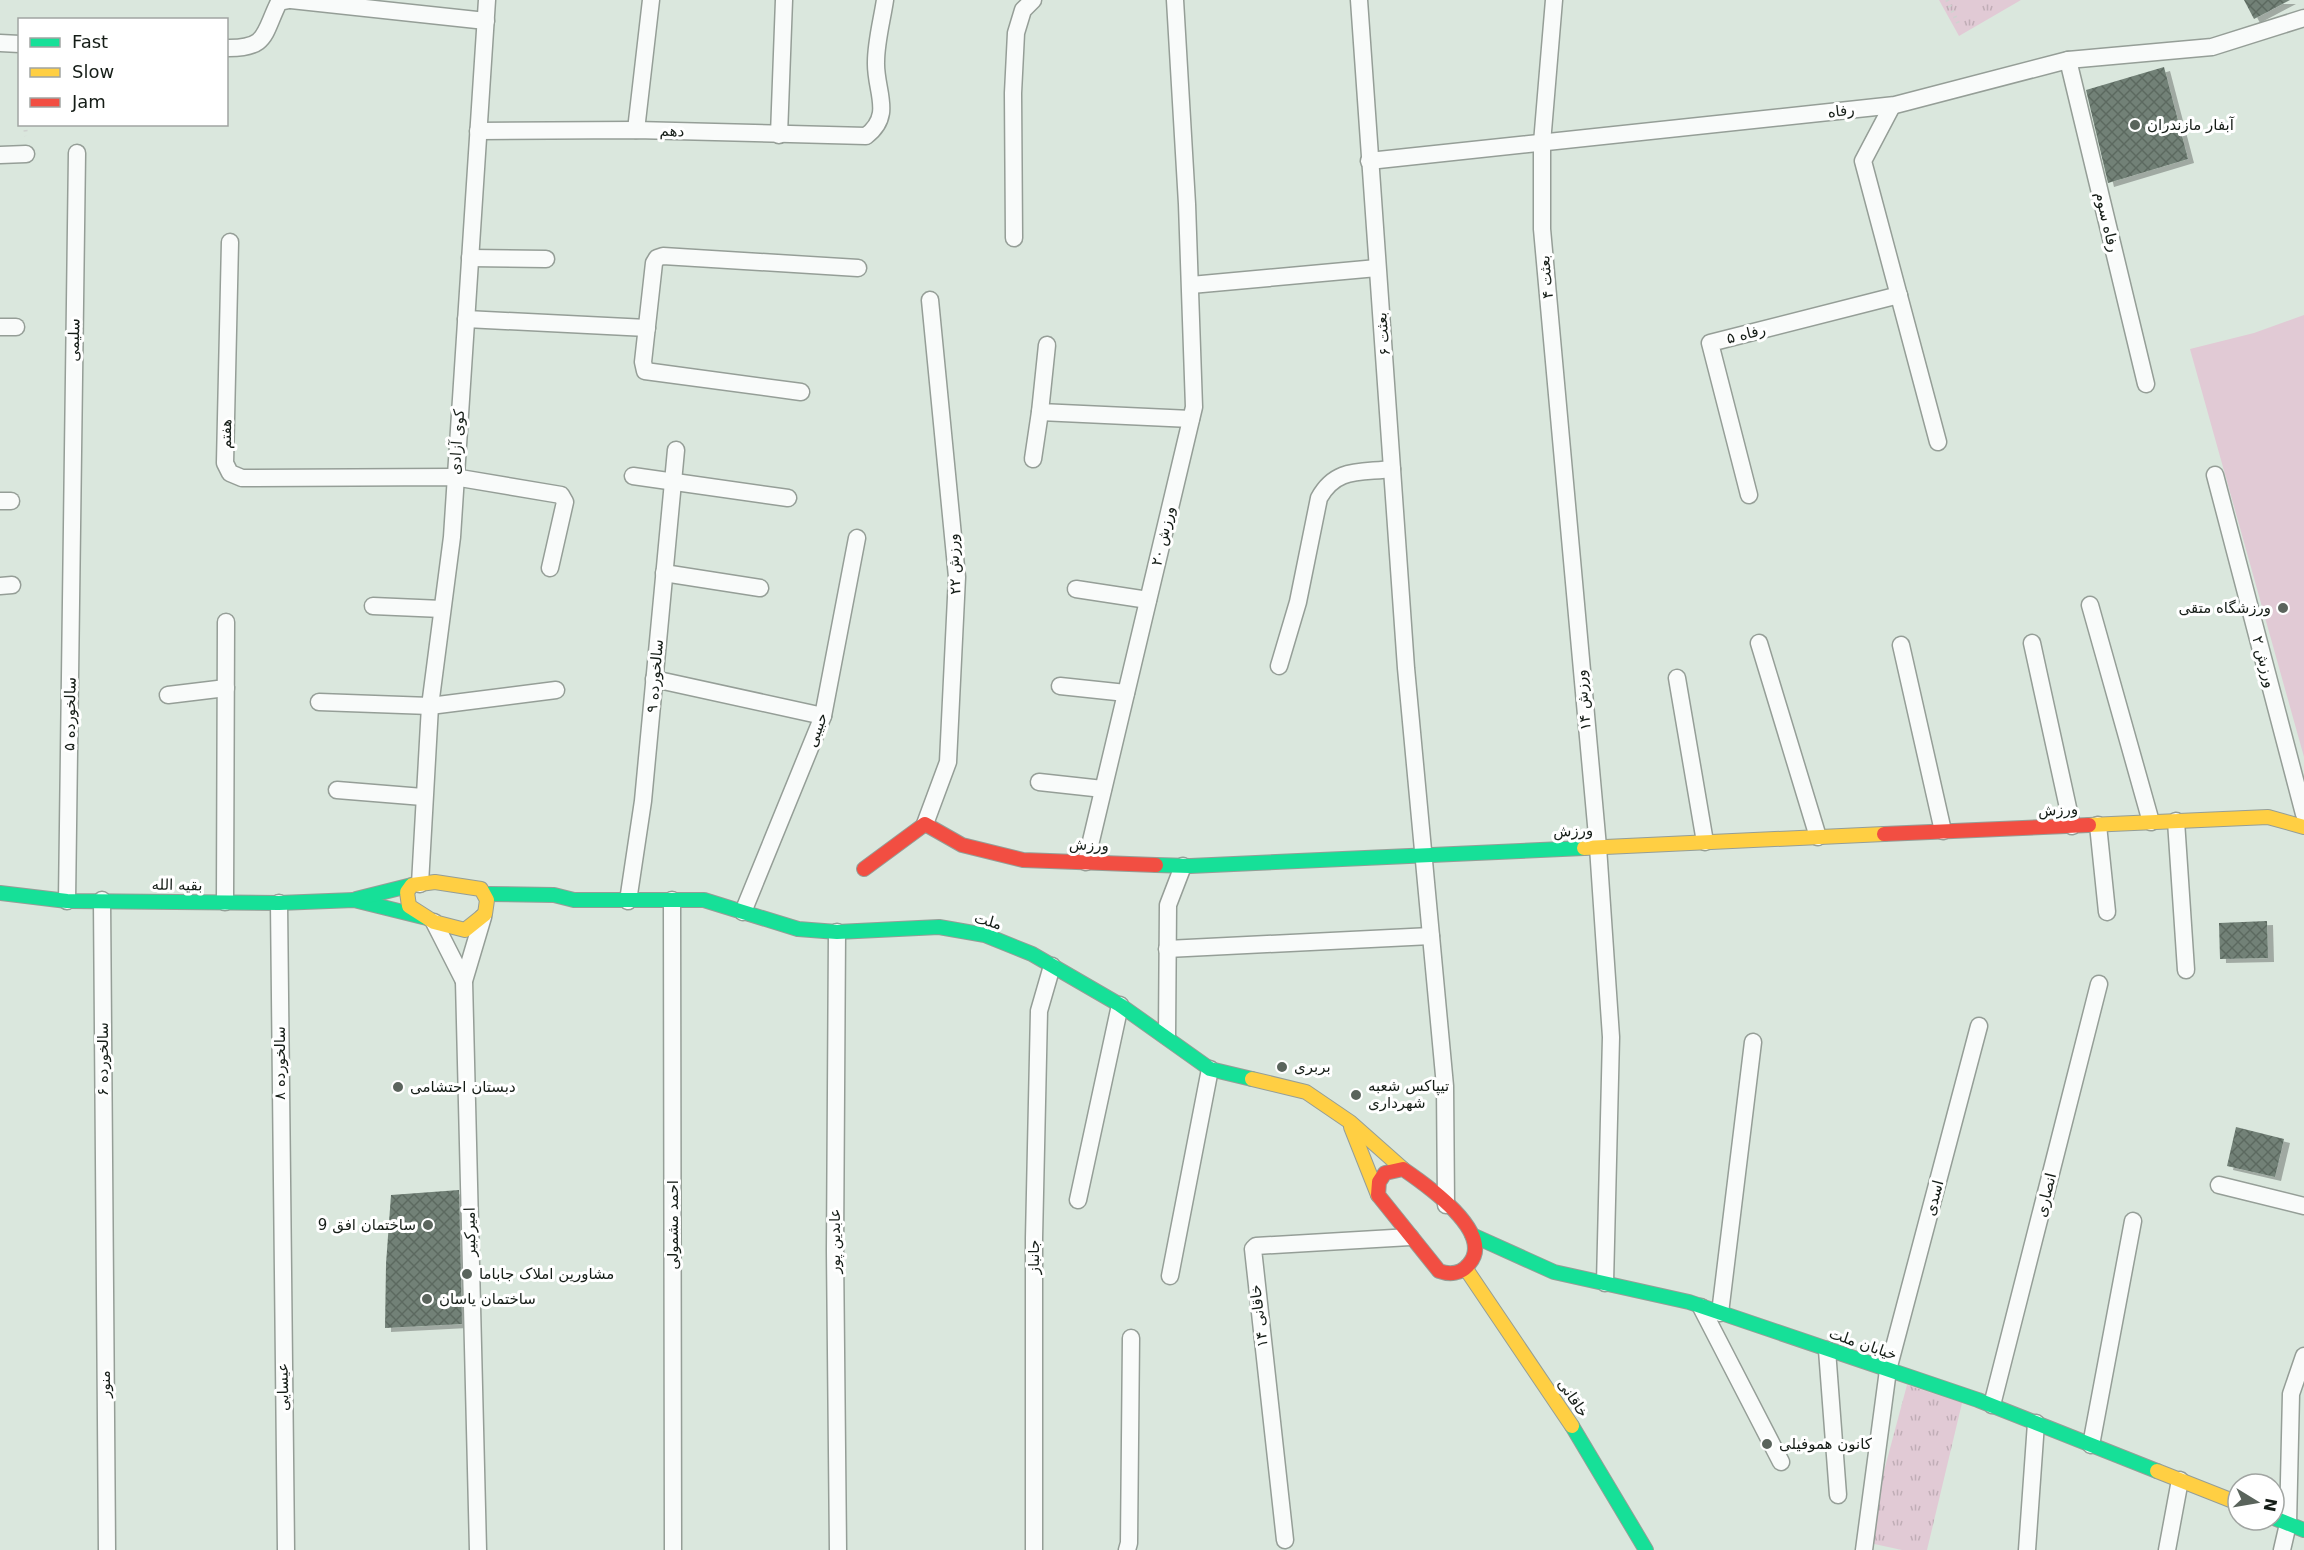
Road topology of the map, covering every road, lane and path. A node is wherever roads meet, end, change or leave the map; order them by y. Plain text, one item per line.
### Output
1 (487, 0) edge
2 (651, 0) edge
3 (784, 0) edge
4 (885, 0) edge
5 (1033, 0) edge
6 (1175, 0) edge
7 (1359, 0) edge
8 (1554, 0) edge
9 (1947, 0) edge
10 (286, 1) edge
11 (2304, 18) edge
12 (486, 21) junction
13 (1958, 23) dead end
14 (0, 44) edge
15 (18, 44) edge
16 (228, 48) edge
17 (2068, 60) junction
18 (1892, 105) junction
19 (636, 130) junction
20 (478, 131) junction
21 (779, 135) junction
22 (1542, 143) junction
23 (77, 153) dead end
24 (0, 154) edge
25 (26, 154) dead end
26 (1369, 161) junction
27 (1014, 237) dead end
28 (230, 242) dead end
29 (470, 258) junction
30 (546, 259) dead end
31 (858, 267) dead end
32 (1377, 268) junction
33 (1191, 285) junction
34 (1899, 295) junction
35 (930, 300) dead end
36 (466, 319) junction
37 (647, 328) junction
38 (1047, 345) dead end
39 (2146, 384) dead end
40 (801, 392) dead end
41 (1040, 412) junction
42 (1191, 419) junction
43 (1938, 442) dead end
44 (676, 450) dead end
45 (1033, 459) dead end
46 (1392, 468) junction
47 (2215, 475) dead end
48 (633, 476) dead end
49 (454, 477) junction
50 (673, 483) junction
51 (1749, 495) dead end
52 (788, 498) dead end
53 (72, 527) joint
54 (857, 538) dead end
55 (1571, 553) joint
56 (550, 568) dead end
57 (664, 573) junction
58 (760, 588) dead end
59 (1076, 589) dead end
60 (1148, 600) junction
61 (2090, 605) dead end
62 (373, 606) dead end
63 (442, 609) junction
64 (226, 622) dead end
65 (1759, 643) dead end
66 (2032, 643) dead end
67 (1901, 645) dead end
68 (1279, 666) dead end
69 (1677, 678) dead end
70 (654, 679) junction
71 (1060, 686) dead end
72 (226, 688) junction
73 (556, 690) dead end
74 (1126, 693) junction
75 (168, 695) dead end
76 (319, 702) dead end
77 (430, 706) junction
78 (823, 716) junction
79 (1039, 782) dead end
80 (1103, 789) junction
81 (337, 790) dead end
82 (423, 797) junction
83 (2304, 814) edge
84 (2176, 821) junction
85 (2151, 822) junction
86 (925, 824) junction
87 (2098, 825) junction
88 (2072, 826) junction
89 (2304, 827) edge
90 (1943, 831) junction
91 (1818, 837) junction
92 (1706, 842) junction
93 (1598, 847) junction
94 (1424, 854) junction
95 (1086, 862) junction
96 (1183, 866) junction
97 (864, 869) dead end
98 (416, 884) junction
99 (0, 893) edge
100 (486, 894) junction
101 (102, 900) junction
102 (354, 900) junction
103 (574, 900) junction
104 (672, 900) junction
105 (67, 901) junction
106 (628, 901) junction
107 (225, 902) junction
108 (279, 903) junction
109 (743, 912) junction
110 (2107, 912) dead end
111 (484, 914) junction
112 (430, 920) junction
113 (837, 932) junction
114 (1431, 936) junction
115 (1167, 949) junction
116 (1052, 966) junction
117 (2186, 970) dead end
118 (464, 981) junction
119 (2099, 984) dead end
120 (1120, 1005) junction
121 (1980, 1026) dead end
122 (1167, 1036) junction
123 (1752, 1042) dead end
124 (1210, 1069) junction
125 (1350, 1122) junction
126 (1403, 1169) junction
127 (2219, 1185) dead end
128 (1378, 1195) junction
129 (1078, 1200) dead end
130 (1446, 1205) junction
131 (2304, 1206) edge
132 (104, 1218) joint
133 (2133, 1221) dead end
134 (281, 1224) joint
135 (1472, 1235) junction
136 (1410, 1237) junction
137 (1466, 1269) junction
138 (1170, 1276) dead end
139 (1605, 1283) junction
140 (1701, 1307) junction
141 (1720, 1313) junction
142 (1131, 1338) dead end
143 (1827, 1350) junction
144 (2304, 1356) edge
145 (1888, 1370) junction
146 (1992, 1405) junction
147 (2036, 1423) junction
148 (2091, 1445) junction
149 (1781, 1462) dead end
150 (2181, 1480) junction
151 (1838, 1495) dead end
152 (2226, 1498) edge
153 (2289, 1524) edge
154 (1285, 1540) dead end
155 (107, 1550) edge
156 (286, 1550) edge
157 (478, 1550) edge
158 (674, 1550) edge
159 (838, 1550) edge
160 (1034, 1550) edge
161 (1127, 1550) edge
162 (1646, 1550) edge
163 (1864, 1550) edge
164 (2026, 1550) edge
165 (2167, 1550) edge
166 (2282, 1550) edge

1 - 12 street, کوی آزادی
2 - 19 street
3 - 21 street
4 - 21 street, دهم
5 - 27 street
6 - 33 street, ورزش ۲۰
7 - 26 street, بعثت ۶
8 - 22 street, بعثت ۴
9 - 13 path
10 - 12 street
10 - 16 street
11 - 17 street, رفاه
12 - 20 street, کوی آزادی
14 - 15 street
17 - 18 street, رفاه
17 - 39 street, رفاه سوم
18 - 22 street, رفاه
18 - 34 street
19 - 20 street, دهم
19 - 21 street, دهم
20 - 29 street, کوی آزادی
22 - 26 street, رفاه
22 - 55 street, بعثت ۴
23 - 53 street, سلیمی
24 - 25 street
26 - 32 street, بعثت ۶
28 - 49 street, هفتم
29 - 30 street
29 - 36 street, کوی آزادی
31 - 37 street
32 - 33 street
32 - 46 street, بعثت ۶
33 - 42 street, ورزش ۲۰
34 - 43 street
34 - 51 street, رفاه ۵
35 - 86 street, ورزش ۲۲
36 - 37 street
36 - 49 street, کوی آزادی
37 - 40 street
38 - 41 street
41 - 42 street
41 - 45 street
42 - 60 street, ورزش ۲۰
44 - 50 street, سالخورده ۹
46 - 68 street
46 - 94 street, بعثت ۶
47 - 83 street, ورزش ۲
48 - 50 street
49 - 56 street, هفتم
49 - 63 street, کوی آزادی
50 - 52 street
50 - 57 street, سالخورده ۹
53 - 105 street, سالخورده ۵
54 - 78 street, حبیبی
55 - 93 street, ورزش ۱۴
57 - 58 street
57 - 70 street, سالخورده ۹
59 - 60 street
60 - 74 street, ورزش ۲۰
61 - 85 street
62 - 63 street
63 - 77 street, کوی آزادی
64 - 72 street
65 - 91 street
66 - 88 street
67 - 90 street
69 - 92 street
70 - 78 street
70 - 106 street, سالخورده ۹
71 - 74 street
72 - 75 street
72 - 107 street
73 - 77 street
74 - 80 street, ورزش ۲۰
76 - 77 street
77 - 82 street, کوی آزادی
78 - 109 street, حبیبی
79 - 80 street
80 - 95 street, ورزش ۲۰
81 - 82 street
82 - 98 street, کوی آزادی
84 - 85 main road, ورزش
84 - 89 main road, ورزش
84 - 117 street
85 - 87 main road, ورزش
86 - 95 main road, ورزش
86 - 97 main road
87 - 88 main road, ورزش
87 - 110 street
88 - 90 main road, ورزش
90 - 91 main road, ورزش
91 - 92 main road, ورزش
92 - 93 main road, ورزش
93 - 94 main road, ورزش
93 - 139 street, ورزش ۱۴
94 - 96 main road, ورزش
94 - 114 street, بعثت ۶
95 - 96 main road, ورزش
96 - 115 street
98 - 100 main road
98 - 102 main road
98 - 112 main road
99 - 105 main road, بقیه الله
100 - 103 main road
100 - 111 main road
101 - 105 main road, بقیه الله
101 - 107 main road, بقیه الله
101 - 132 street, سالخورده ۶
102 - 108 main road, بقیه الله
102 - 112 main road
103 - 106 main road, ملت
103 - 111 main road
104 - 106 main road, ملت
104 - 109 main road, ملت
104 - 158 street, احمد مشمولی
107 - 108 main road, بقیه الله
108 - 134 street, سالخورده ۸
109 - 113 main road, ملت
111 - 112 main road
111 - 118 street, امیرکبیر
112 - 118 street
113 - 116 main road, ملت
113 - 159 street, عابدین پور
114 - 115 street
114 - 130 street, بعثت ۶
115 - 122 street
116 - 120 main road, ملت
116 - 160 street, جانباز
118 - 157 street, امیرکبیر
119 - 146 street, انصاری
120 - 122 main road, ملت
120 - 129 street
121 - 145 street, اسدی
122 - 124 main road, ملت
123 - 141 street
124 - 125 main road, ملت
124 - 138 street
125 - 126 main road, ملت
125 - 128 main road
126 - 128 main road
126 - 130 main road, ملت
127 - 131 street
128 - 136 main road
130 - 135 main road, ملت
132 - 155 street, منور
133 - 148 street
134 - 156 street, عیسایی
135 - 137 main road
135 - 139 main road, خیابان ملت
136 - 137 main road
136 - 154 street, خاقانی ۱۴
137 - 162 main road, خاقانی
139 - 140 main road, خیابان ملت
140 - 141 main road, خیابان ملت
140 - 149 street
141 - 143 main road, خیابان ملت
142 - 161 street
143 - 145 main road, خیابان ملت
143 - 151 street
144 - 153 street
145 - 146 main road, خیابان ملت
145 - 163 street, اسدی
146 - 147 main road, خیابان ملت
147 - 148 main road, خیابان ملت
147 - 164 street
148 - 150 main road, خیابان ملت
150 - 152 main road, خیابان ملت
150 - 165 street
153 - 166 street

